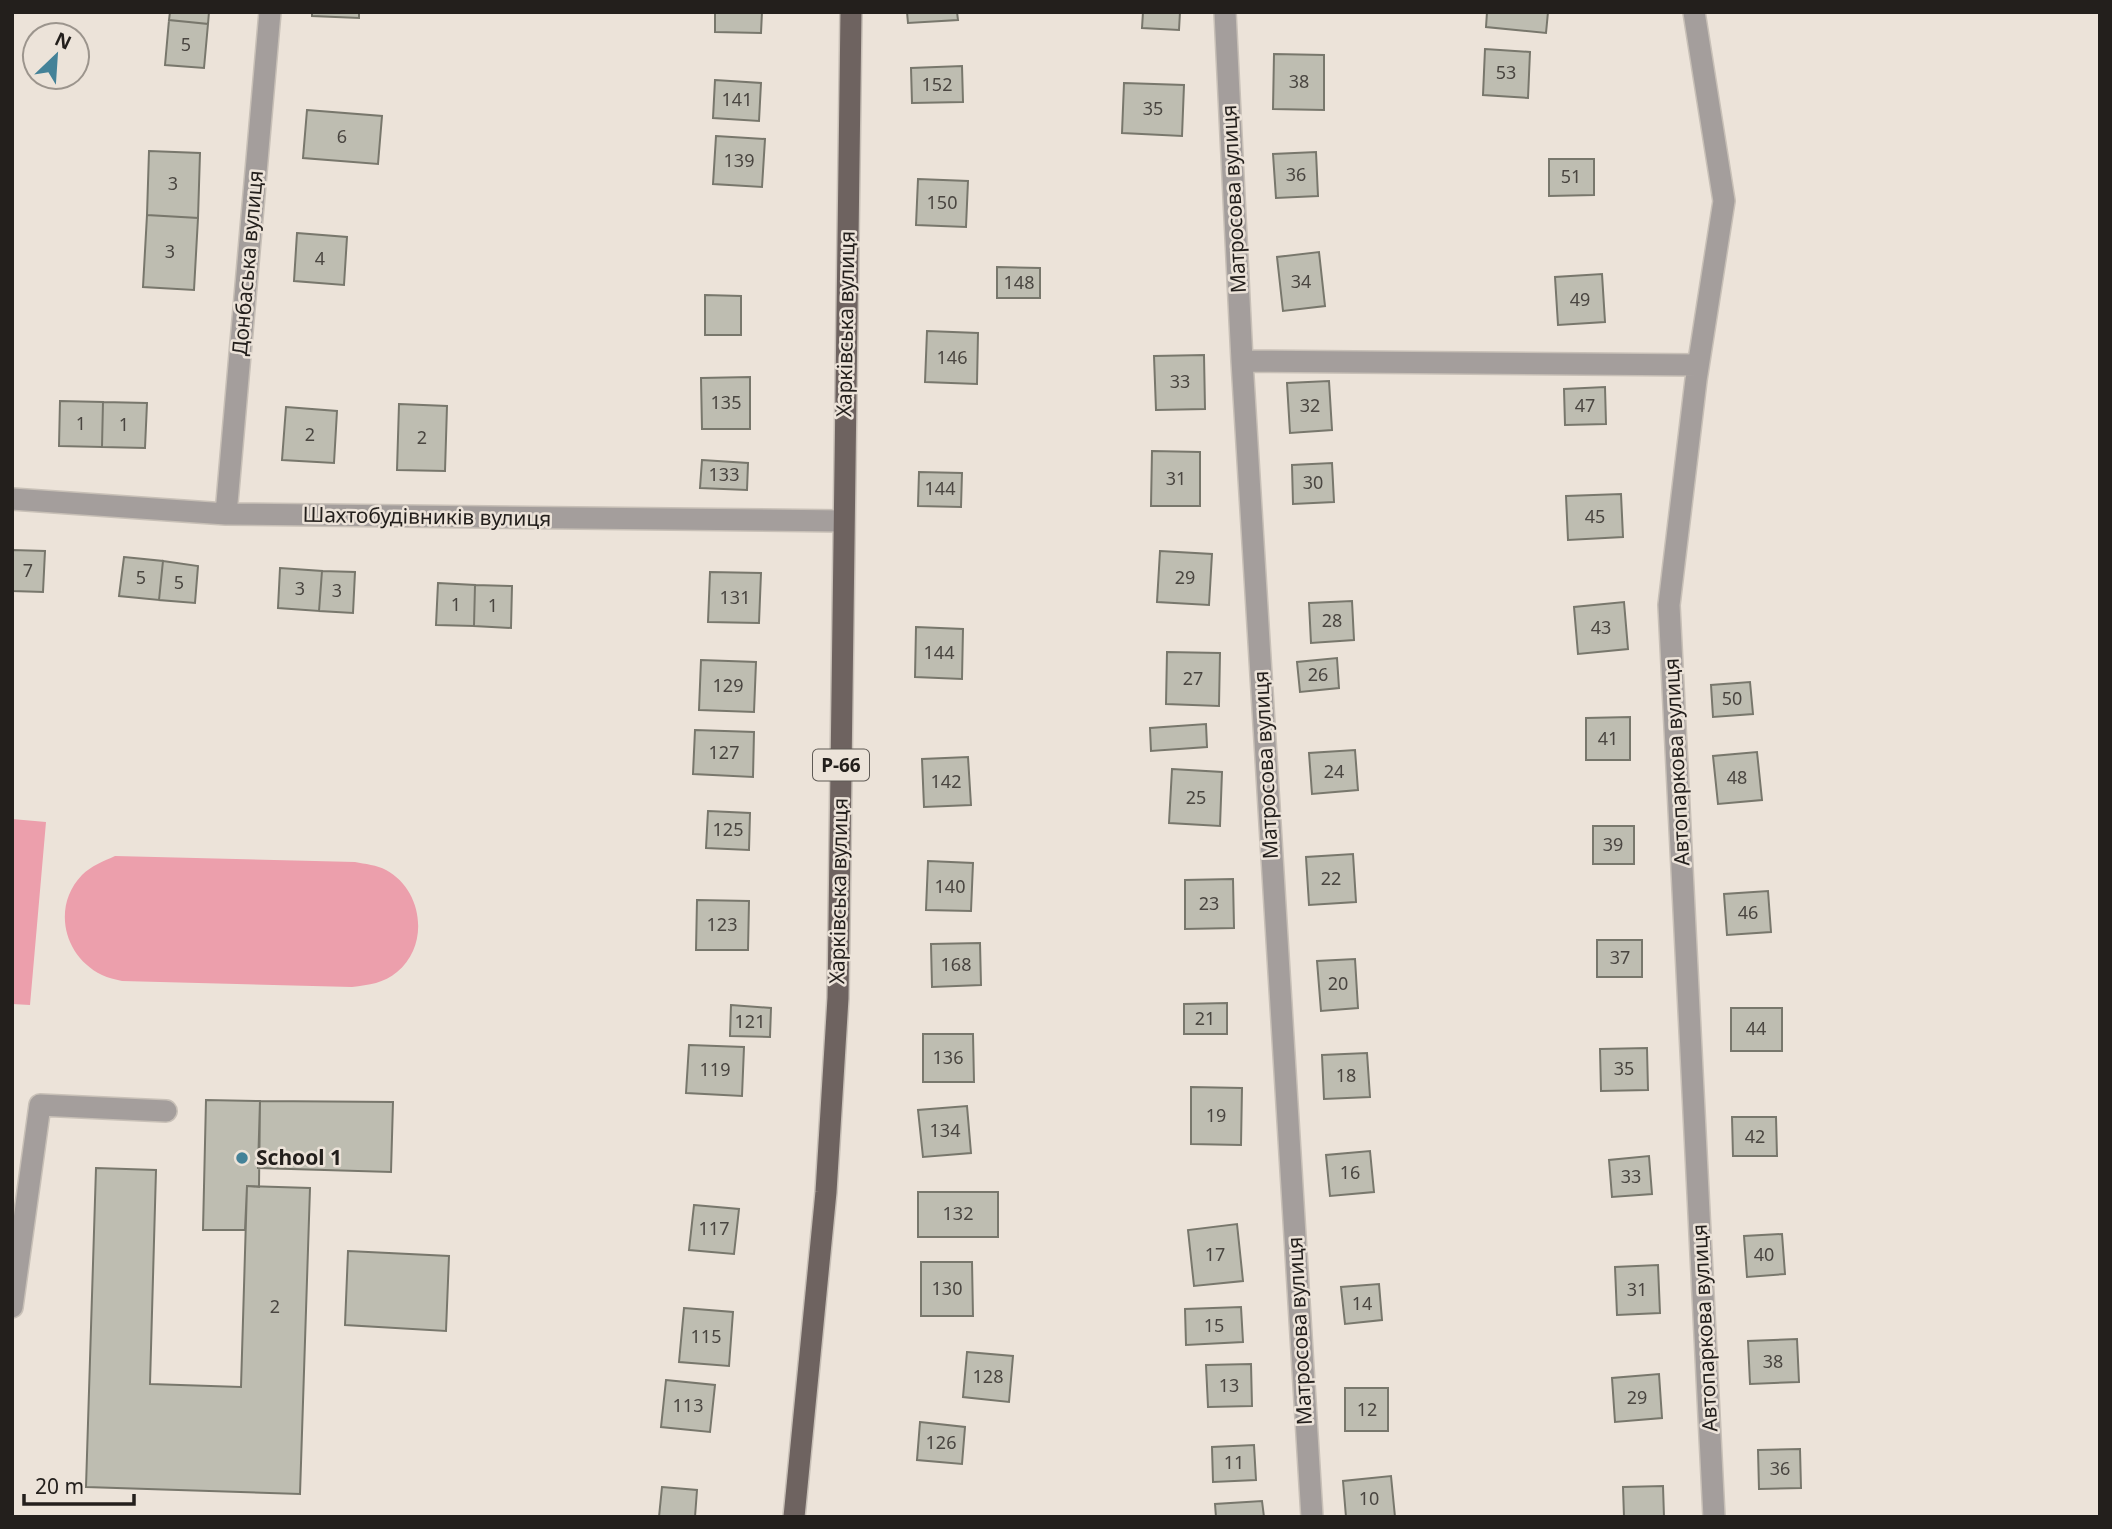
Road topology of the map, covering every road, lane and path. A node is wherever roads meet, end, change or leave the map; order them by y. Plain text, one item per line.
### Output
1 (270, 12) edge
2 (851, 12) edge
3 (1225, 12) edge
4 (1694, 12) edge
5 (1242, 361) junction
6 (1698, 365) junction
7 (12, 499) edge
8 (226, 514) junction
9 (843, 521) junction
10 (166, 1111) dead end
11 (12, 1307) edge
12 (794, 1517) edge
13 (1312, 1517) edge
14 (1714, 1517) edge

1 - 8 street, Донбаська вулиця
2 - 9 main road, Харківська вулиця / Р-66
3 - 5 street, Матросова вулиця
4 - 6 street, Автопаркова вулиця
5 - 6 street
5 - 13 street, Матросова вулиця
6 - 14 street, Автопаркова вулиця
7 - 8 street, Шахтобудівників вулиця
8 - 9 street, Шахтобудівників вулиця
9 - 12 main road, Харківська вулиця / Р-66
10 - 11 street

